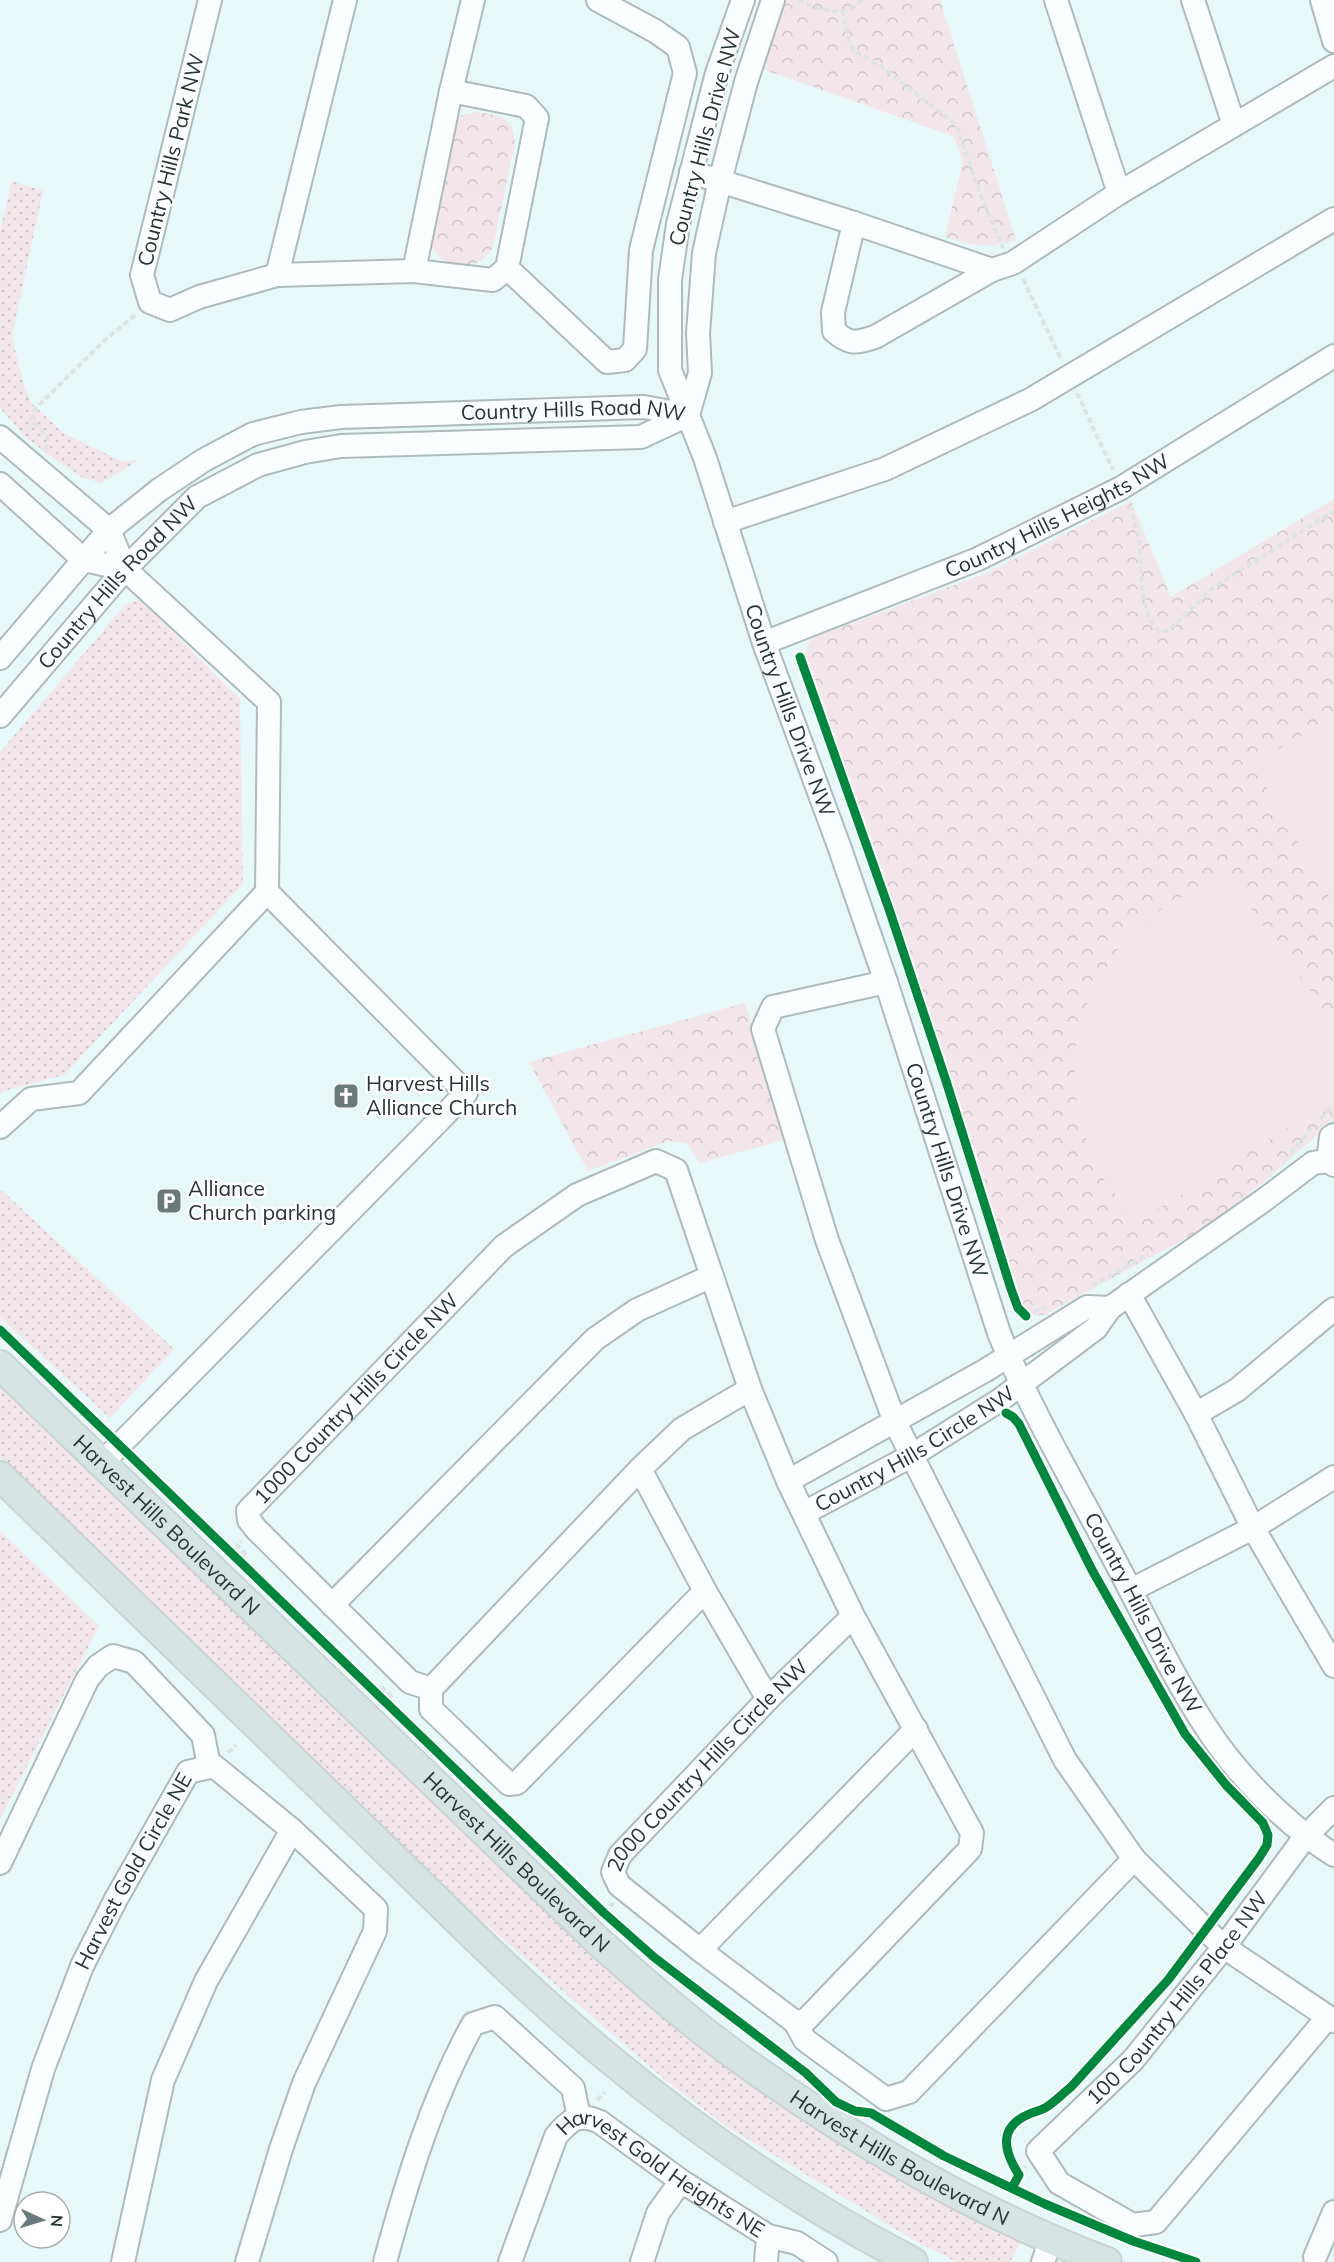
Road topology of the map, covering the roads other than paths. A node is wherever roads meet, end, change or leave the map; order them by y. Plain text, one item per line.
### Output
1 (210, 0) edge
2 (345, 0) edge
3 (473, 0) edge
4 (598, 0) edge
5 (742, 0) edge
6 (773, 0) edge
7 (1056, 0) edge
8 (1193, 0) edge
9 (1322, 0) edge
10 (1334, 41) edge
11 (1334, 66) edge
12 (451, 91) junction
13 (1234, 125) junction
14 (691, 172) junction
15 (720, 181) junction
16 (1119, 193) junction
17 (1334, 219) edge
18 (854, 223) junction
19 (507, 268) junction
20 (992, 270) junction
21 (414, 271) junction
22 (277, 275) junction
23 (1334, 356) edge
24 (688, 415) junction
25 (341, 417) junction
26 (0, 437) edge
27 (341, 446) junction
28 (0, 484) edge
29 (725, 522) junction
30 (109, 530) junction
31 (84, 560) junction
32 (125, 569) junction
33 (764, 643) junction
34 (0, 658) edge
35 (0, 716) edge
36 (267, 892) junction
37 (886, 982) junction
38 (0, 1127) edge
39 (1334, 1135) edge
40 (1331, 1163) edge
41 (712, 1276) junction
42 (1129, 1294) junction
43 (1110, 1308) junction
44 (1334, 1308) edge
45 (1008, 1356) junction
46 (0, 1365) edge
47 (1022, 1383) junction
48 (750, 1389) junction
49 (1196, 1414) junction
50 (895, 1422) junction
51 (911, 1456) junction
52 (102, 1463) junction
53 (640, 1468) junction
54 (0, 1476) edge
55 (1334, 1477) edge
56 (788, 1481) junction
57 (804, 1513) junction
58 (1253, 1528) junction
59 (1131, 1590) junction
60 (705, 1591) junction
61 (332, 1605) junction
62 (853, 1616) junction
63 (1325, 1632) edge
64 (1334, 1666) edge
65 (431, 1689) junction
66 (768, 1699) junction
67 (916, 1729) junction
68 (209, 1766) junction
69 (1334, 1808) edge
70 (292, 1830) junction
71 (1305, 1837) junction
72 (1334, 1856) edge
73 (1134, 1859) junction
74 (0, 1863) edge
75 (1224, 1947) junction
76 (700, 1950) junction
77 (1330, 2020) edge
78 (795, 2022) junction
79 (579, 2117) junction
80 (681, 2181) junction
81 (1334, 2212) edge
82 (0, 2220) edge
83 (768, 2236) junction
84 (1047, 2251) edge
85 (1315, 2257) dead end
86 (909, 2261) edge
87 (123, 2262) edge
88 (247, 2262) edge
89 (385, 2262) edge
90 (510, 2262) edge
91 (642, 2262) edge
92 (766, 2262) edge
93 (826, 2262) edge
94 (1107, 2262) edge

1 - 22 street, Country Hills Park NW
2 - 22 street
3 - 12 street
4 - 19 street
5 - 14 street, Country Hills Drive NW
6 - 15 street, Country Hills Drive NW
7 - 16 street
8 - 13 street
9 - 10 street
11 - 13 street
12 - 19 street
12 - 21 street
13 - 16 street
14 - 15 street
14 - 24 street, Country Hills Drive NW
15 - 18 street
15 - 24 street, Country Hills Drive NW
16 - 20 street
17 - 29 street
18 - 20 street
18 - 20 street
19 - 21 street
21 - 22 street
23 - 33 street, Country Hills Heights NW
24 - 25 street, Country Hills Road NW
24 - 27 street, Country Hills Road NW
24 - 29 street, Country Hills Drive NW
25 - 27 street
25 - 30 street, Country Hills Road NW
26 - 30 street
27 - 32 street, Country Hills Road NW
28 - 31 street
29 - 33 street, Country Hills Drive NW
30 - 31 street, Country Hills Road NW
30 - 32 street
31 - 32 street
31 - 34 street, Country Hills Road NW
32 - 35 street, Country Hills Road NW
32 - 36 street
33 - 37 street, Country Hills Drive NW
36 - 38 street
36 - 52 street
37 - 45 street, Country Hills Drive NW
37 - 50 street
39 - 40 street
40 - 42 street
41 - 48 street, 1000 Country Hills Circle NW
41 - 61 street
41 - 61 street, 1000 Country Hills Circle NW
42 - 43 street
42 - 49 street
43 - 45 street, Country Hills Circle NW
43 - 47 street, Country Hills Circle NW
44 - 49 street
45 - 47 street, Country Hills Drive NW
45 - 50 street, Country Hills Circle NW
46 - 52 main road, Harvest Hills Boulevard N
47 - 51 street, Country Hills Circle NW
47 - 59 street, Country Hills Drive NW
48 - 53 street
48 - 56 street, 1000 Country Hills Circle NW
49 - 58 street
50 - 51 street
50 - 56 street, Country Hills Circle NW
51 - 57 street, Country Hills Circle NW
51 - 73 street
52 - 84 main road, Harvest Hills Boulevard N
53 - 60 street
53 - 65 street
54 - 86 main road
55 - 58 street
56 - 57 street
57 - 62 street
58 - 59 street
58 - 63 street
59 - 71 street, Country Hills Drive NW
60 - 65 street
60 - 66 street
61 - 65 street, 1000 Country Hills Circle NW
62 - 66 street, 2000 Country Hills Circle NW
62 - 67 street
63 - 64 street
66 - 76 street, 2000 Country Hills Circle NW
67 - 76 street
67 - 78 street
68 - 70 street, Harvest Gold Circle NE
68 - 74 street
68 - 82 street, Harvest Gold Circle NE
69 - 71 street, 100 Country Hills Place NW
70 - 87 street
70 - 88 street, Harvest Gold Circle NE
71 - 72 street, Country Hills Drive NW
71 - 75 street, 100 Country Hills Place NW
73 - 75 street
73 - 78 street, 2000 Country Hills Circle NW
75 - 77 street
75 - 77 street, 100 Country Hills Place NW
76 - 78 street, 2000 Country Hills Circle NW
79 - 80 street, Harvest Gold Heights NE
79 - 89 street
79 - 90 street, Harvest Gold Heights NE
80 - 83 street, Harvest Gold Heights NE
80 - 91 street
81 - 85 street
83 - 92 street, Harvest Gold Heights NE
83 - 93 street
84 - 94 main road, Harvest Hills Boulevard N

